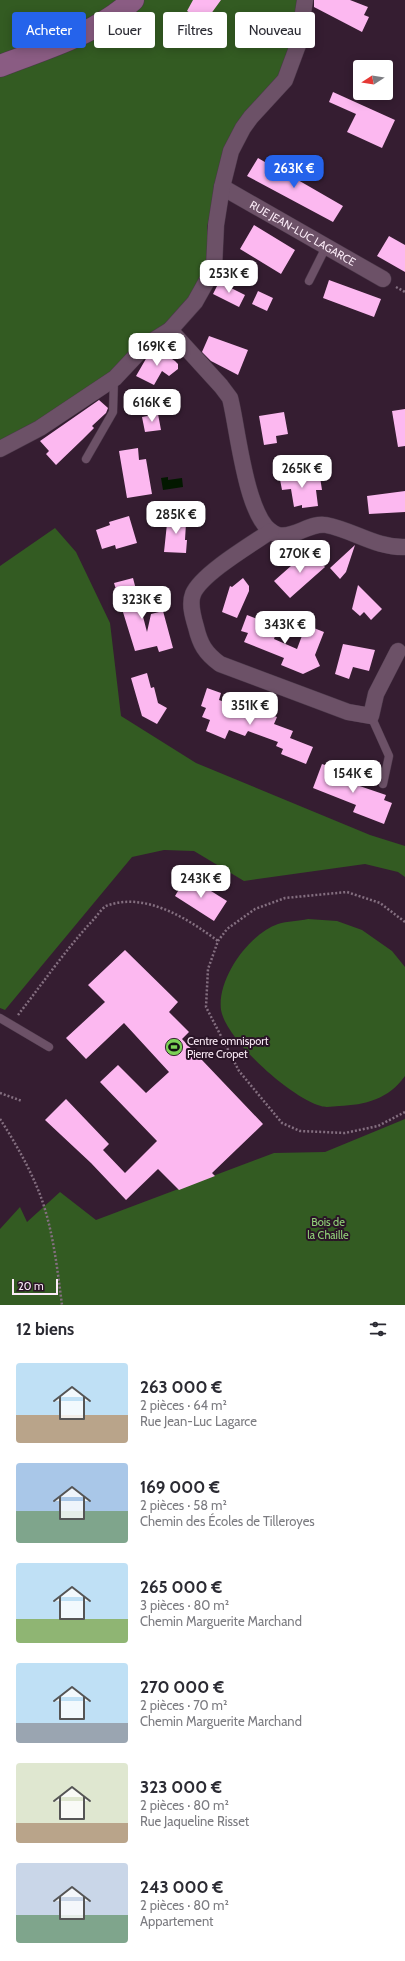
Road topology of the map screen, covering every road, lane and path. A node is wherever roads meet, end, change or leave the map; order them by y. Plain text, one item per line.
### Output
1 (133, 0) edge
2 (305, 0) edge
3 (0, 66) edge
4 (222, 187) junction
5 (326, 247) junction
6 (384, 279) dead end
7 (309, 281) dead end
8 (170, 330) junction
9 (115, 378) junction
10 (0, 449) edge
11 (86, 459) dead end
12 (271, 531) junction
13 (405, 547) edge
14 (398, 651) dead end
15 (371, 716) junction
16 (383, 784) dead end
17 (405, 922) edge
18 (218, 940) junction
19 (0, 1018) edge
20 (12, 1024) junction
21 (49, 1047) dead end
22 (0, 1093) edge
23 (22, 1101) dead end
24 (405, 1112) edge
25 (0, 1119) edge
26 (62, 1305) edge

1 - 3 main road
2 - 4 street
4 - 5 street, RUE JEAN-LUC LAGARCE
4 - 8 street
5 - 6 street, RUE JEAN-LUC LAGARCE
5 - 7 lane
8 - 9 street
8 - 12 street
9 - 10 street
9 - 11 lane
12 - 13 street
12 - 15 street
14 - 15 street
15 - 16 lane
17 - 18 path
18 - 20 path
18 - 24 path
19 - 20 lane
20 - 21 lane
22 - 23 path
25 - 26 path

